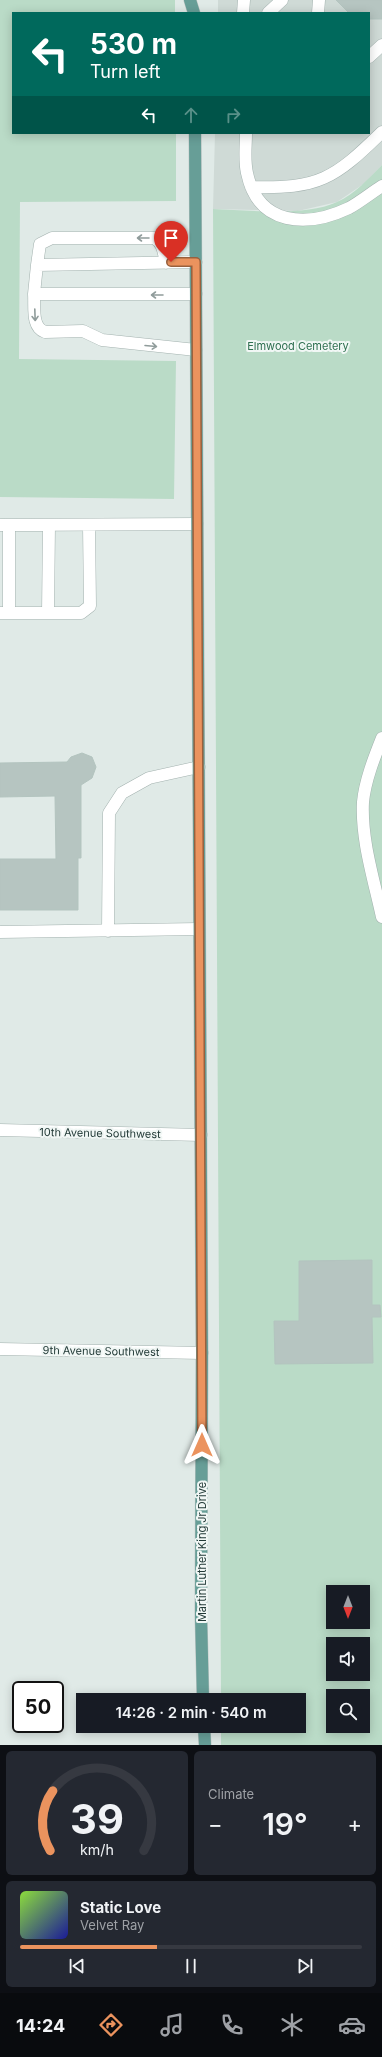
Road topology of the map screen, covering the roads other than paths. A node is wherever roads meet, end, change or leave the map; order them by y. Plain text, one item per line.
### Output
1 (190, 0) edge
2 (194, 0) edge
3 (244, 0) edge
4 (282, 0) edge
5 (319, 0) edge
6 (194, 12) edge
7 (194, 12) edge
8 (243, 12) edge
9 (269, 12) edge
10 (318, 12) edge
11 (382, 46) edge
12 (370, 56) edge
13 (382, 132) edge
14 (195, 134) edge
15 (246, 134) edge
16 (382, 186) edge
17 (251, 187) junction
18 (196, 262) junction
19 (166, 263) junction
20 (37, 265) junction
21 (34, 294) junction
22 (196, 294) junction
23 (196, 350) junction
24 (197, 524) junction
25 (4, 525) edge
26 (49, 525) junction
27 (89, 525) junction
28 (4, 613) edge
29 (48, 613) junction
30 (382, 738) edge
31 (198, 767) junction
32 (382, 917) edge
33 (199, 929) junction
34 (108, 931) junction
35 (0, 932) edge
36 (0, 1130) edge
37 (201, 1135) junction
38 (0, 1349) edge
39 (202, 1353) junction
40 (203, 1693) edge
41 (204, 1733) edge
42 (204, 1745) edge

1 - 6 main road
2 - 7 main road
3 - 8 street
4 - 9 street
5 - 10 street
11 - 12 street
13 - 17 street
14 - 18 main road, Martin Luther King Jr Drive
15 - 17 street
16 - 17 street
18 - 19 street
18 - 22 main road, Martin Luther King Jr Drive
19 - 20 street
19 -> 20 street
20 - 21 street
22 -> 21 street
21 -> 23 street
22 - 23 main road, Martin Luther King Jr Drive
23 - 24 main road, Martin Luther King Jr Drive
24 - 27 street
24 - 31 main road, Martin Luther King Jr Drive
25 - 26 street
25 - 28 street
26 - 27 street
26 - 29 street
27 - 29 street
28 - 29 street
30 - 32 street
31 - 33 main road, Martin Luther King Jr Drive
31 - 34 street
33 - 34 street
33 - 37 main road, Martin Luther King Jr Drive
34 - 35 street
36 - 37 street, 10th Avenue Southwest
37 - 39 main road, Martin Luther King Jr Drive
38 - 39 street, 9th Avenue Southwest
39 - 40 main road, Martin Luther King Jr Drive
41 - 42 main road

